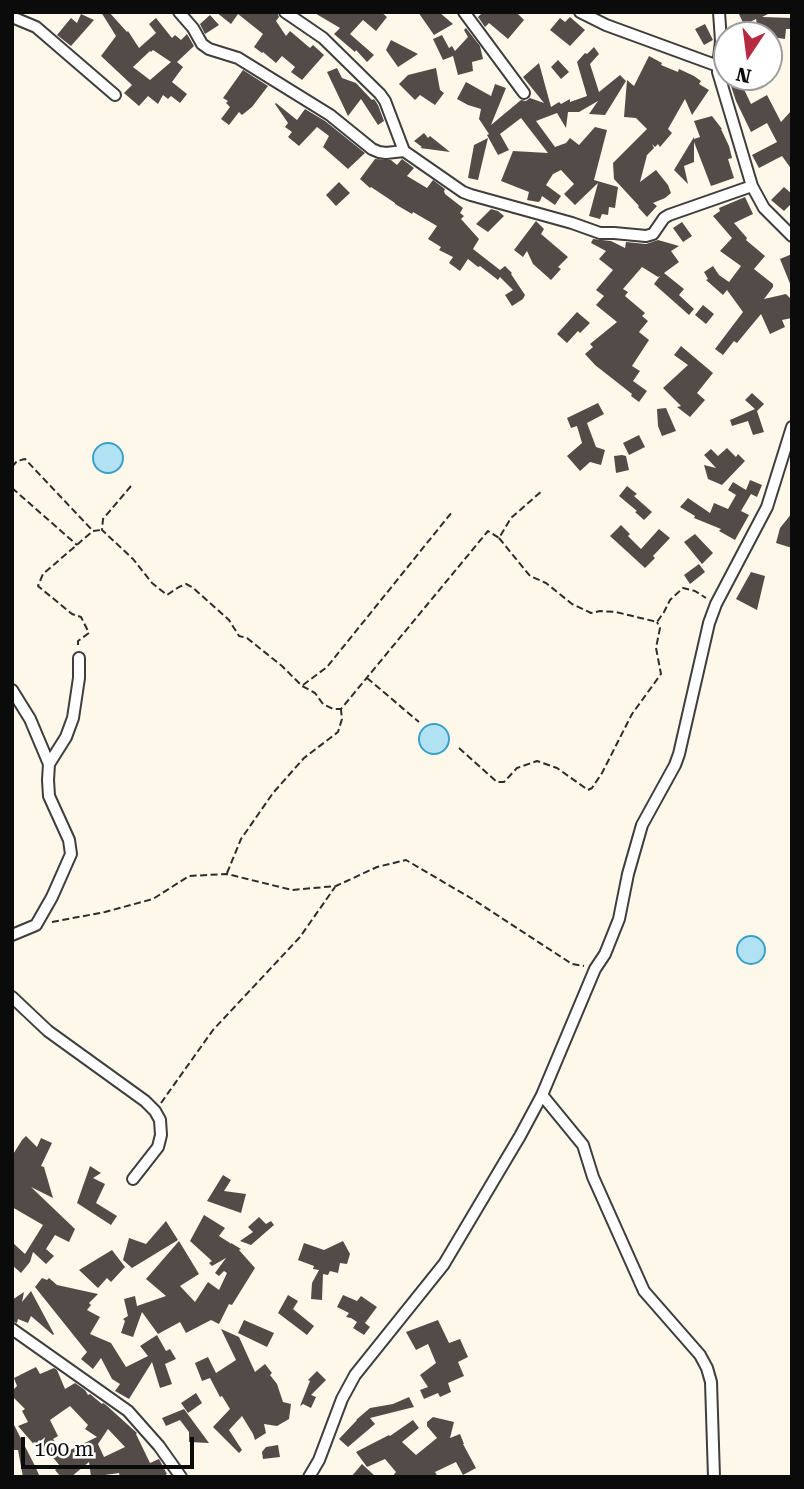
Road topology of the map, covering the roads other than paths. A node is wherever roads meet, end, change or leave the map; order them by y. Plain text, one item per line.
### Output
1 (179, 12) edge
2 (285, 12) edge
3 (464, 12) edge
4 (580, 12) edge
5 (12, 17) edge
6 (713, 64) edge
7 (724, 91) edge
8 (524, 93) dead end
9 (115, 95) dead end
10 (404, 151) junction
11 (752, 186) junction
12 (792, 236) edge
13 (792, 427) edge
14 (79, 658) road end
15 (12, 690) edge
16 (49, 764) junction
17 (12, 935) edge
18 (12, 997) edge
19 (542, 1095) junction
20 (133, 1180) dead end
21 (12, 1329) edge
22 (181, 1477) edge
23 (309, 1477) edge
24 (714, 1477) edge

1 - 10 street
2 - 10 street
3 - 8 street
4 - 6 street
5 - 9 street
7 - 11 street
10 - 11 street
11 - 12 street
13 - 19 street
14 - 16 street
15 - 16 street
16 - 17 street
18 - 20 street
19 - 23 street
19 - 24 street
21 - 22 street

